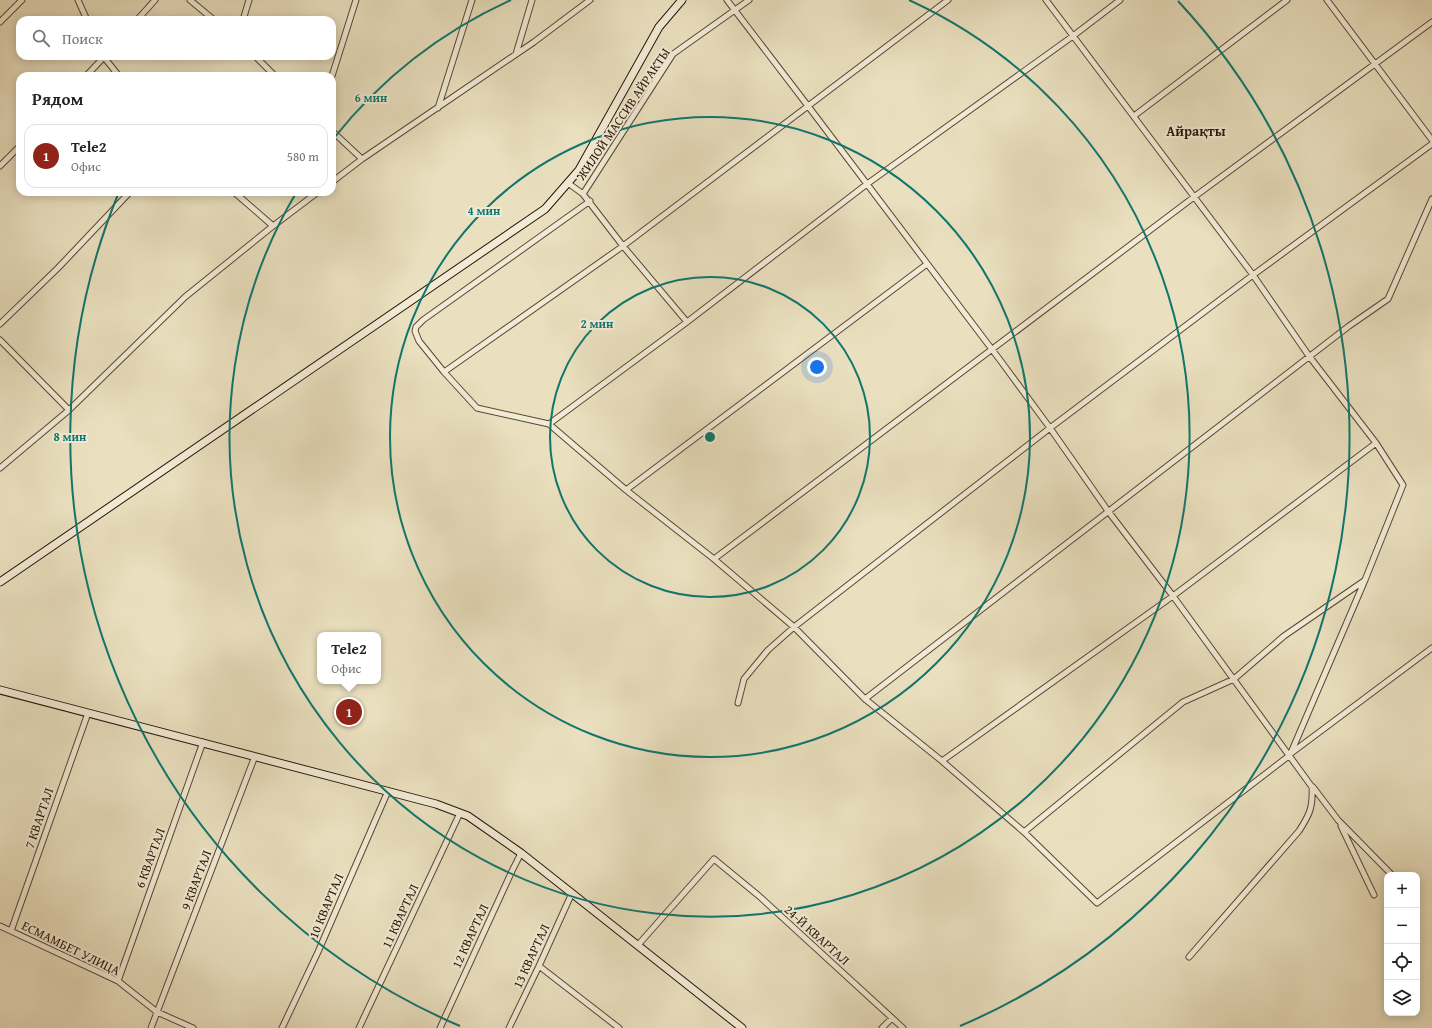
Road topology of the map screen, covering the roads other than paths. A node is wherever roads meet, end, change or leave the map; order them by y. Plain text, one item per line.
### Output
1 (22, 0) edge
2 (78, 0) edge
3 (155, 0) edge
4 (190, 0) edge
5 (249, 0) edge
6 (356, 0) edge
7 (472, 0) edge
8 (532, 0) edge
9 (590, 0) edge
10 (682, 0) edge
11 (726, 0) edge
12 (749, 0) edge
13 (948, 0) edge
14 (1046, 0) edge
15 (1120, 0) edge
16 (1288, 0) edge
17 (1327, 0) edge
18 (734, 10) junction
19 (85, 16) edge
20 (141, 16) edge
21 (209, 16) edge
22 (244, 16) edge
23 (0, 22) edge
24 (1432, 22) edge
25 (1073, 36) junction
26 (516, 54) junction
27 (101, 60) edge
28 (106, 60) edge
29 (259, 60) edge
30 (1376, 64) junction
31 (90, 72) edge
32 (116, 72) edge
33 (271, 72) edge
34 (333, 72) edge
35 (808, 106) junction
36 (438, 108) junction
37 (1134, 116) junction
38 (336, 135) edge
39 (1432, 140) edge
40 (1432, 144) edge
41 (16, 150) edge
42 (362, 159) junction
43 (0, 166) edge
44 (336, 179) edge
45 (568, 182) junction
46 (867, 184) junction
47 (584, 194) junction
48 (126, 196) edge
49 (239, 196) edge
50 (313, 196) edge
51 (1194, 197) junction
52 (1432, 199) edge
53 (590, 201) junction
54 (273, 226) junction
55 (623, 246) junction
56 (927, 264) junction
57 (1253, 275) junction
58 (687, 322) junction
59 (0, 324) edge
60 (0, 340) edge
61 (992, 350) junction
62 (1309, 356) junction
63 (444, 372) junction
64 (69, 410) junction
65 (549, 424) junction
66 (1050, 428) junction
67 (1376, 443) junction
68 (0, 468) edge
69 (626, 490) junction
70 (1108, 511) junction
71 (714, 559) junction
72 (1365, 580) junction
73 (0, 582) edge
74 (1173, 596) junction
75 (794, 627) junction
76 (1432, 648) edge
77 (1234, 679) junction
78 (0, 690) edge
79 (865, 699) junction
80 (738, 703) dead end
81 (88, 713) junction
82 (203, 742) junction
83 (1290, 755) junction
84 (255, 756) junction
85 (942, 761) junction
86 (1312, 787) junction
87 (388, 791) junction
88 (460, 813) junction
89 (1338, 820) junction
90 (1024, 832) junction
91 (522, 853) junction
92 (1389, 872) edge
93 (572, 893) junction
94 (1374, 895) dead end
95 (0, 926) edge
96 (11, 931) junction
97 (638, 945) junction
98 (1189, 957) dead end
99 (539, 966) junction
100 (118, 981) junction
101 (157, 1012) junction
102 (892, 1018) junction
103 (151, 1028) edge
104 (194, 1028) edge
105 (282, 1028) edge
106 (359, 1028) edge
107 (440, 1028) edge
108 (509, 1028) edge
109 (619, 1028) edge
110 (742, 1028) edge
111 (882, 1028) edge
112 (903, 1028) edge

1 - 23 street
2 - 19 street
3 - 20 street
4 - 21 street
5 - 22 street
6 - 34 street
7 - 36 street
8 - 26 street
9 - 26 street
10 - 45 main road
11 - 18 street
12 - 18 street, ЖИЛОЙ МАССИВ АЙРАКТЫ
13 - 35 street
14 - 25 street
15 - 25 street
16 - 37 street
17 - 30 street
18 - 35 street
18 - 47 street, ЖИЛОЙ МАССИВ АЙРАКТЫ
24 - 30 street
25 - 37 street
25 - 46 street
26 - 36 street
27 - 31 street
28 - 32 street
29 - 33 street
30 - 39 street
30 - 51 street
35 - 46 street
35 - 55 street
36 - 42 street
37 - 51 street
38 - 42 street
40 - 57 street
41 - 43 street
42 - 44 street
45 - 47 street
45 - 73 main road
46 - 56 street
46 - 58 street
47 - 53 street, ЖИЛОЙ МАССИВ АЙРАКТЫ
48 - 59 street
49 - 54 street
50 - 54 street
51 - 57 street
51 - 61 street
52 - 62 street
53 - 55 street, ЖИЛОЙ МАССИВ АЙРАКТЫ
53 - 63 street
54 - 64 street
55 - 58 street, ЖИЛОЙ МАССИВ АЙРАКТЫ
55 - 63 street
56 - 61 street
56 - 69 street
57 - 62 street
57 - 66 street
58 - 65 street
60 - 64 street
61 - 66 street
61 - 71 street
62 - 67 street
62 - 70 street
63 - 65 street
64 - 68 street
65 - 69 street
66 - 70 street
66 - 75 street
67 - 72 street
67 - 74 street
69 - 71 street
70 - 74 street
70 - 79 street
71 - 75 street
72 - 77 street
72 - 83 street
74 - 77 street
74 - 85 street
75 - 79 street
75 - 80 street
76 - 83 street
77 - 83 street
77 - 90 street
78 - 81 main road
79 - 85 street
81 - 82 main road
81 - 96 street, 7 КВАРТАЛ
82 - 84 main road
82 - 100 street, 6 КВАРТАЛ
83 - 86 street
83 - 90 street
84 - 87 main road
84 - 101 street, 9 КВАРТАЛ
85 - 90 street
86 - 89 street
86 - 98 street
87 - 88 main road
87 - 105 street, 10 КВАРТАЛ
88 - 91 main road
88 - 106 street, 11 КВАРТАЛ
89 - 92 street
89 - 94 street
91 - 93 main road
91 - 107 street, 12 КВАРТАЛ
93 - 97 main road
93 - 99 street, 13 КВАРТАЛ
95 - 96 street, ЕСМАМБЕТ УЛИЦА
96 - 100 street, ЕСМАМБЕТ УЛИЦА
97 - 102 street, 24-Й КВАРТАЛ
97 - 110 main road
99 - 108 street, 13 КВАРТАЛ
99 - 109 street
100 - 101 street, ЕСМАМБЕТ УЛИЦА
101 - 103 street, 9 КВАРТАЛ
101 - 104 street, ЕСМАМБЕТ УЛИЦА
102 - 111 street
102 - 112 street, 24-Й КВАРТАЛ

